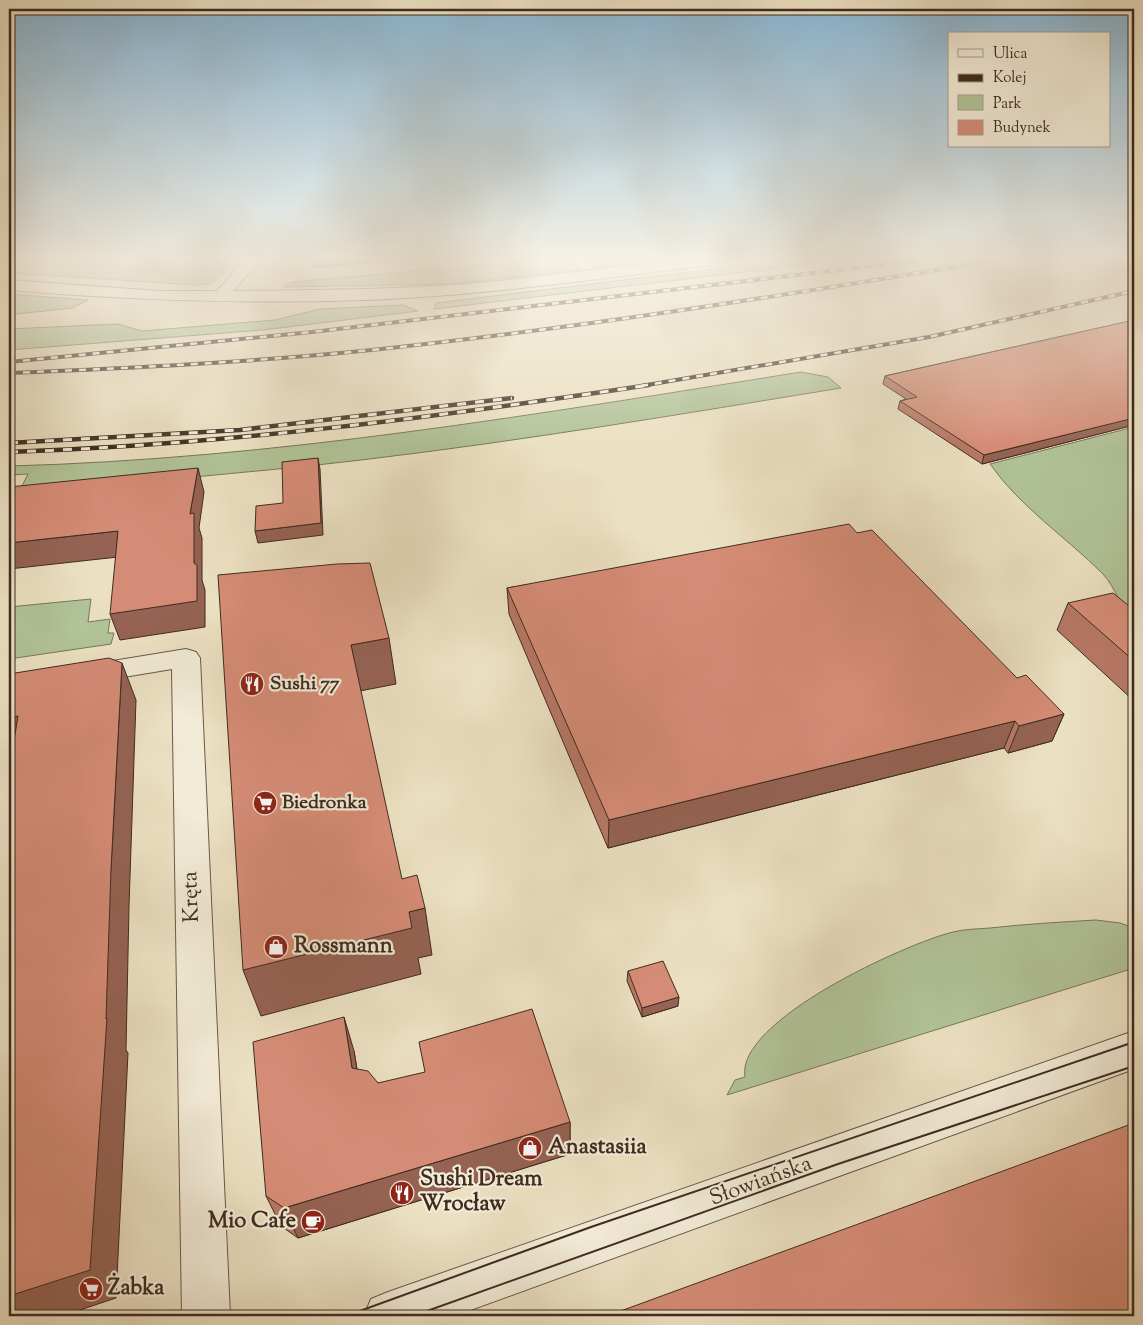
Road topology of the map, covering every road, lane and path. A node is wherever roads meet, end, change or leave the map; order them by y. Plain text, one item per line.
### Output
1 (63, 678) edge
2 (1134, 1050) edge
3 (206, 1316) edge
4 (388, 1316) edge

1 - 3 street, Kręta
2 - 4 street, Słowiańska

